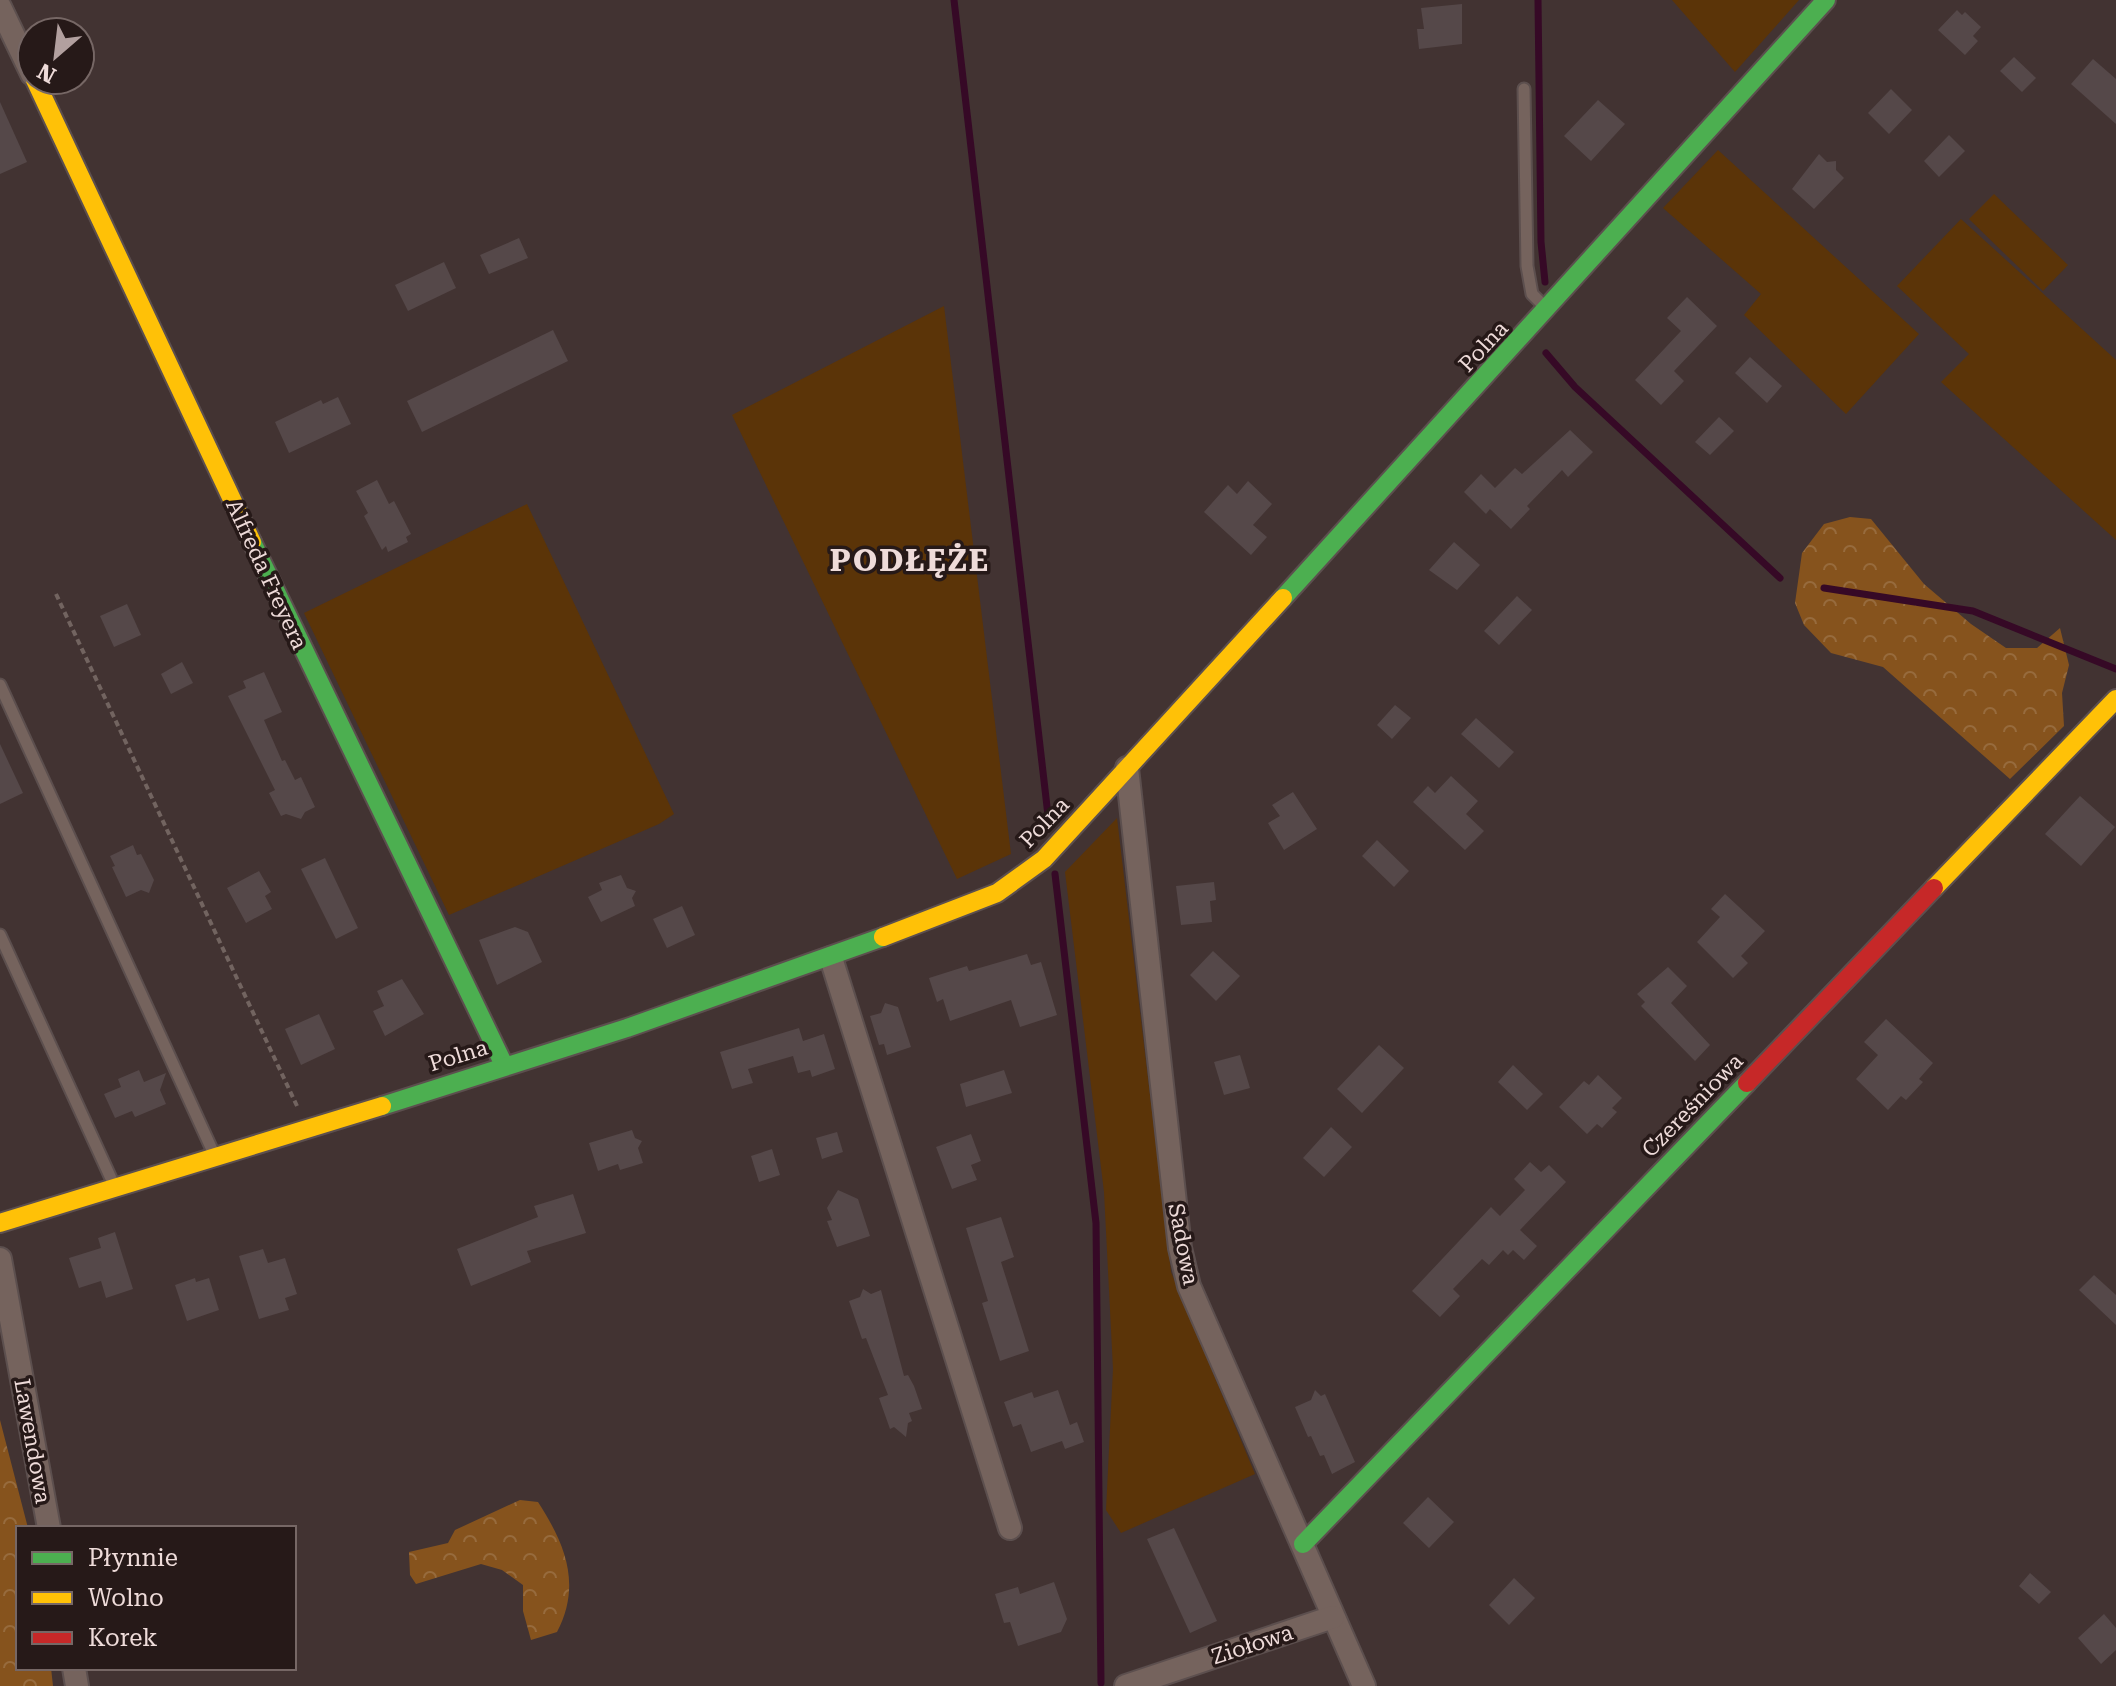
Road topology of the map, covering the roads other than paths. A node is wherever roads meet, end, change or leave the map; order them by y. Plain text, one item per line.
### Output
1 (1826, 0) edge
2 (0, 7) edge
3 (16, 40) edge
4 (1524, 89) dead end
5 (43, 96) edge
6 (1548, 310) junction
7 (0, 685) edge
8 (2116, 699) edge
9 (1127, 768) junction
10 (0, 935) edge
11 (831, 958) junction
12 (504, 1065) junction
13 (215, 1156) junction
14 (115, 1187) junction
15 (0, 1223) edge
16 (0, 1259) edge
17 (49, 1526) edge
18 (1010, 1528) dead end
19 (1303, 1544) junction
20 (1333, 1617) junction
21 (1126, 1686) edge
22 (1364, 1686) edge

1 - 6 street, Polna
2 - 3 street
4 - 6 lane
5 - 12 street, Alfreda Freyera
6 - 9 street, Polna
7 - 13 lane
8 - 19 street, Czereśniowa
9 - 11 street, Polna
9 - 19 street, Sadowa
10 - 14 lane
11 - 12 street, Polna
11 - 18 street
12 - 13 street, Polna
13 - 14 street, Polna
14 - 15 street, Polna
16 - 17 street, Lawendowa
19 - 20 street, Sadowa
20 - 21 street, Ziołowa
20 - 22 street, Sadowa

